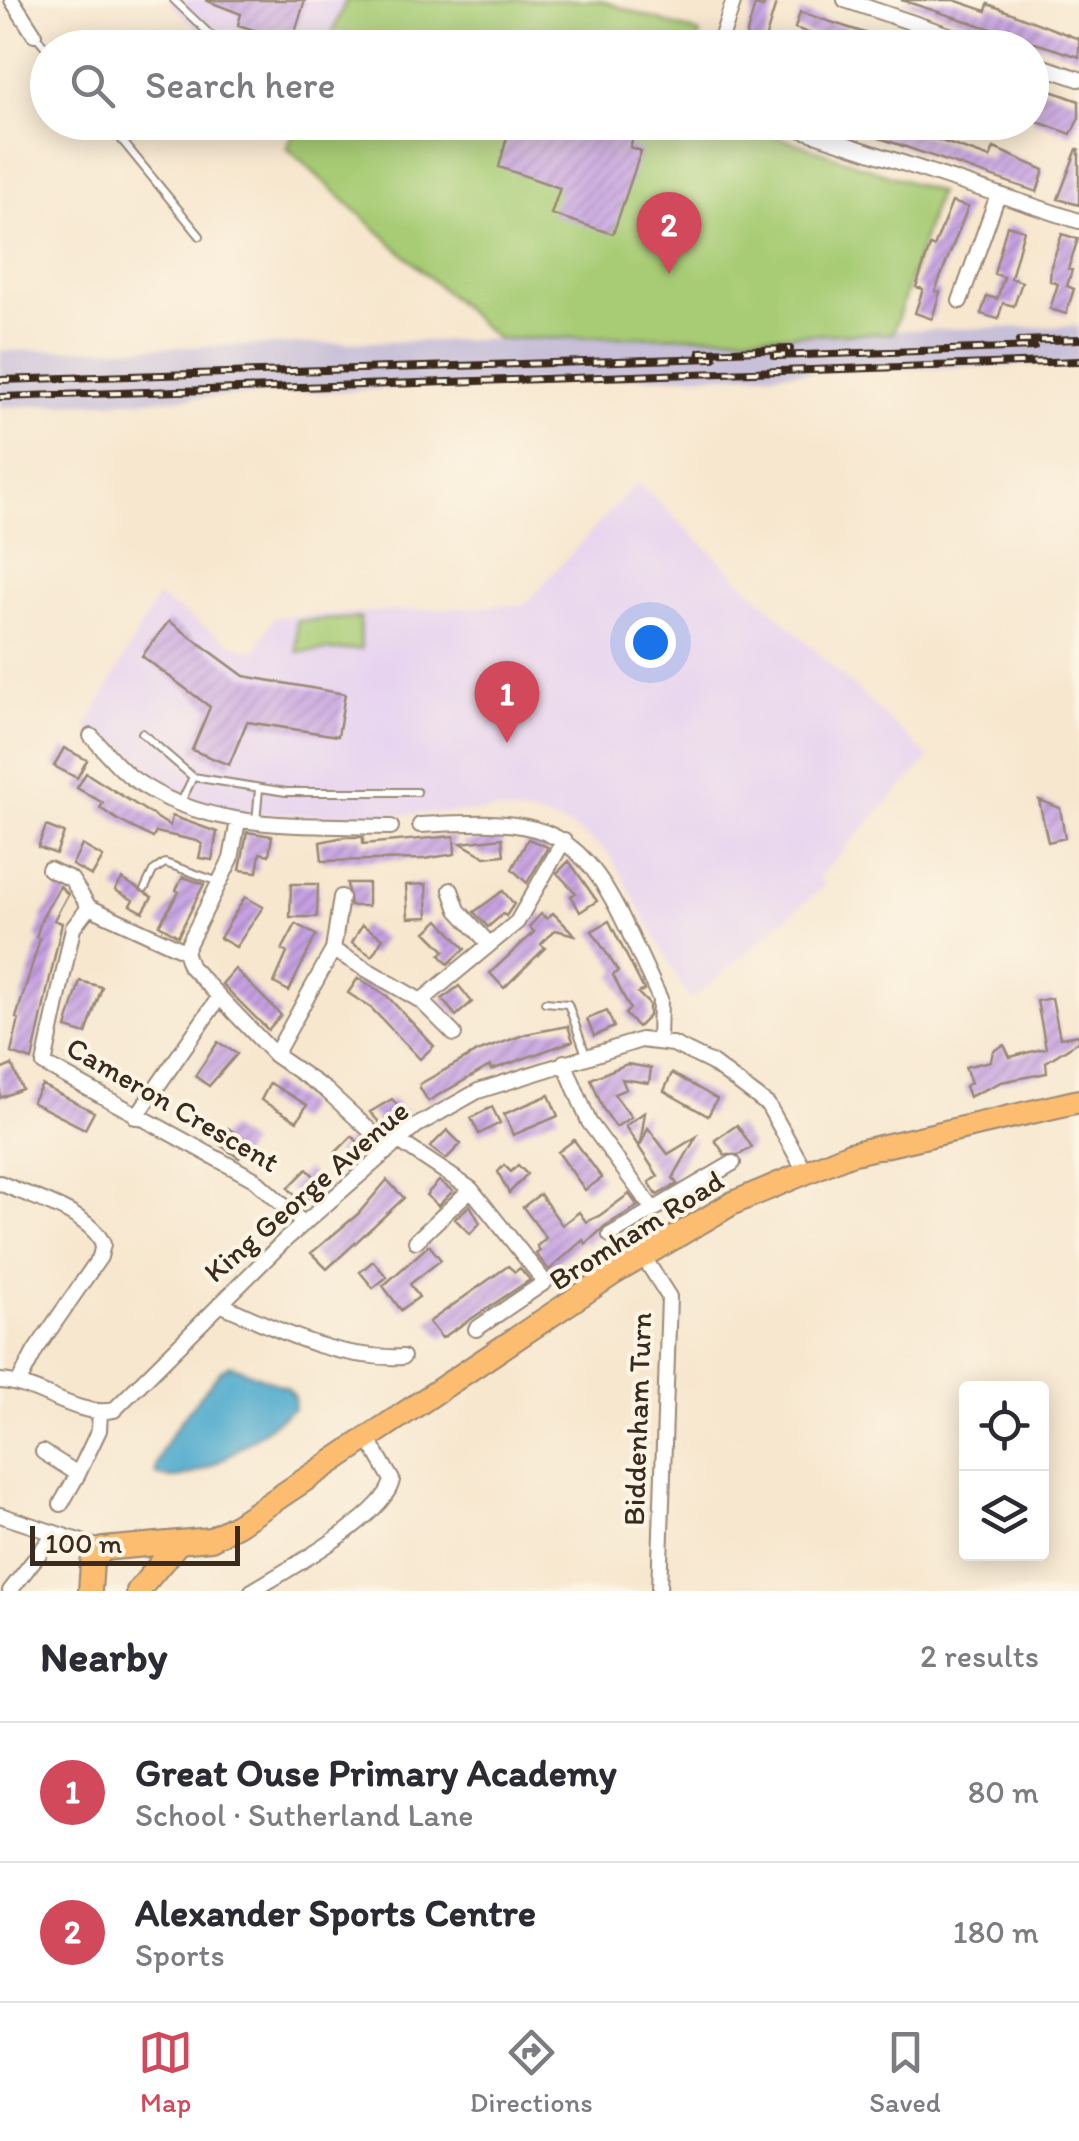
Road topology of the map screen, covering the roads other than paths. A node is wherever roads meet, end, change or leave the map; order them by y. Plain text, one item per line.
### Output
1 (12, 0) edge
2 (174, 0) edge
3 (734, 0) edge
4 (846, 0) edge
5 (31, 30) edge
6 (205, 30) edge
7 (724, 30) edge
8 (934, 30) edge
9 (1049, 68) edge
10 (1079, 78) edge
11 (122, 140) edge
12 (832, 140) edge
13 (998, 195) junction
14 (1079, 221) edge
15 (200, 236) dead end
16 (960, 300) dead end
17 (142, 733) dead end
18 (91, 736) dead end
19 (193, 777) junction
20 (258, 789) junction
21 (417, 792) dead end
22 (180, 805) junction
23 (238, 822) junction
24 (256, 823) junction
25 (420, 825) dead end
26 (391, 827) dead end
27 (564, 840) junction
28 (49, 869) dead end
29 (220, 883) junction
30 (145, 888) dead end
31 (451, 890) dead end
32 (341, 897) dead end
33 (90, 907) junction
34 (489, 944) junction
35 (332, 950) junction
36 (185, 951) junction
37 (218, 999) junction
38 (420, 1002) junction
39 (544, 1002) dead end
40 (454, 1034) dead end
41 (659, 1042) junction
42 (274, 1055) junction
43 (586, 1055) junction
44 (564, 1062) junction
45 (1079, 1102) edge
46 (136, 1117) junction
47 (394, 1145) junction
48 (734, 1163) dead end
49 (805, 1172) junction
50 (0, 1184) edge
51 (471, 1189) junction
52 (652, 1208) junction
53 (304, 1224) junction
54 (610, 1235) dead end
55 (416, 1241) dead end
56 (643, 1256) junction
57 (220, 1304) junction
58 (476, 1329) dead end
59 (404, 1356) dead end
60 (0, 1381) edge
61 (19, 1382) junction
62 (100, 1412) junction
63 (369, 1440) junction
64 (43, 1452) dead end
65 (78, 1474) junction
66 (62, 1504) dead end
67 (0, 1515) edge
68 (60, 1535) junction
69 (179, 1542) junction
70 (130, 1547) junction
71 (95, 1575) edge
72 (142, 1584) edge
73 (10, 1591) edge
74 (252, 1591) edge
75 (659, 1591) edge

1 - 5 street
2 - 6 lane
3 - 7 street
4 - 8 street
9 - 10 street
11 - 15 lane
12 - 13 street
13 - 14 street
13 - 16 street
17 - 19 lane
18 - 22 street
19 - 20 lane
19 - 22 lane
20 - 21 lane
20 - 24 lane
22 - 23 street
23 - 24 street
23 - 29 street
24 - 26 street
25 - 27 street
27 - 34 street
27 - 41 street
28 - 33 street
29 - 30 lane
29 - 36 street
31 - 34 street
32 - 35 street
33 - 36 street
33 - 46 street, Cameron Crescent
34 - 38 street
35 - 38 street
35 - 42 street
36 - 37 street
37 - 42 street
37 - 46 street
38 - 40 street
39 - 43 lane
41 - 43 street, King George Avenue
41 - 49 street, King George Avenue
42 - 47 street
43 - 44 street, King George Avenue
44 - 47 street, King George Avenue
44 - 52 street
45 - 49 main road, Bromham Road
46 - 53 street, Cameron Crescent
47 - 51 street
47 - 53 street, King George Avenue
48 - 52 street, Bromham Road
49 - 56 main road, Bromham Road
50 - 61 street
51 - 55 street
51 - 58 street
52 - 54 street, Bromham Road
53 - 57 street, King George Avenue
56 - 63 main road, Bromham Road
56 - 75 street, Biddenham Turn
57 - 59 street
57 - 62 street, King George Avenue
60 - 61 street
61 - 62 street
62 - 65 street
63 - 69 main road, Bromham Road
63 - 74 street
64 - 65 street
65 - 66 street
67 - 68 street
68 - 71 street
68 - 73 street
69 - 70 main road, Bromham Road
69 - 72 main road
70 - 71 main road, Bromham Road
70 - 72 main road

